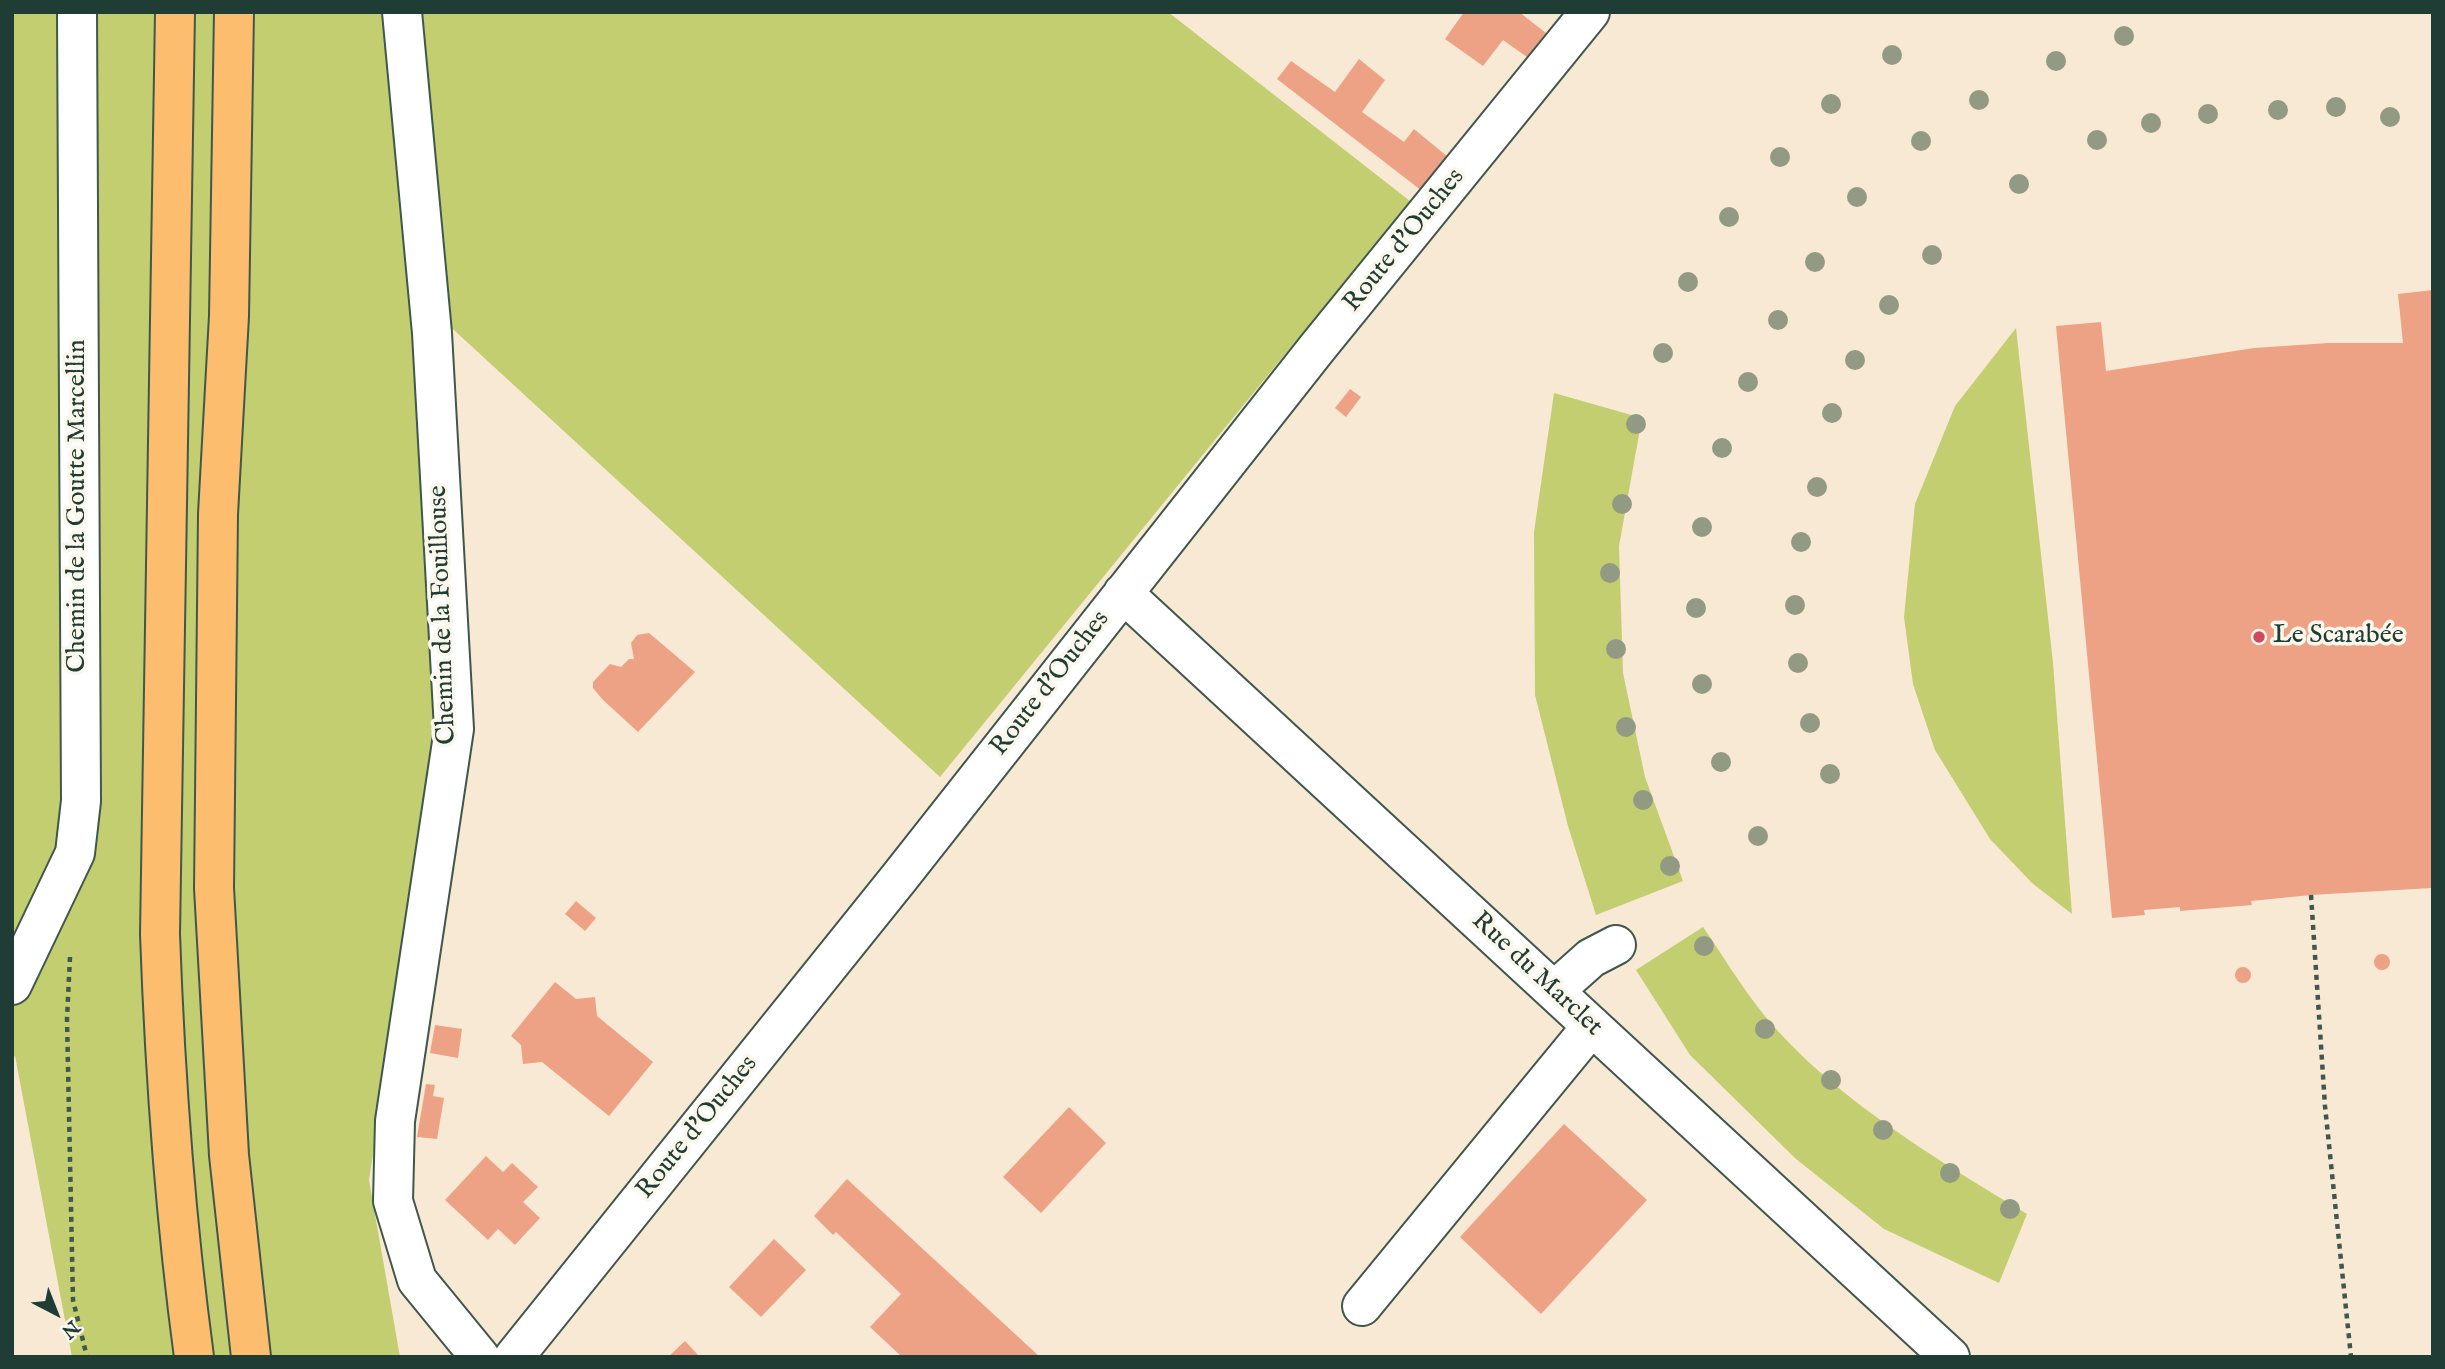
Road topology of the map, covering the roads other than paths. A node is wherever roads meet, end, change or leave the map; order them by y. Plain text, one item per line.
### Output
1 (77, 12) edge
2 (175, 12) edge
3 (234, 12) edge
4 (402, 12) edge
5 (1590, 12) edge
6 (1123, 593) junction
7 (1616, 945) dead end
8 (12, 985) edge
9 (1554, 991) junction
10 (1592, 1026) junction
11 (1362, 1306) dead end
12 (194, 1357) edge
13 (251, 1357) edge
14 (480, 1357) edge
15 (514, 1357) edge
16 (1950, 1357) edge

1 - 8 street, Chemin de la Goutte Marcellin
2 - 12 main road
3 - 13 main road
4 - 14 street, Chemin de la Fouillouse
5 - 6 street, Route d'Ouches
6 - 9 street, Rue du Marclet
6 - 15 street, Route d'Ouches
7 - 9 street
9 - 10 street, Rue du Marclet
10 - 11 street
10 - 16 street, Rue du Marclet

